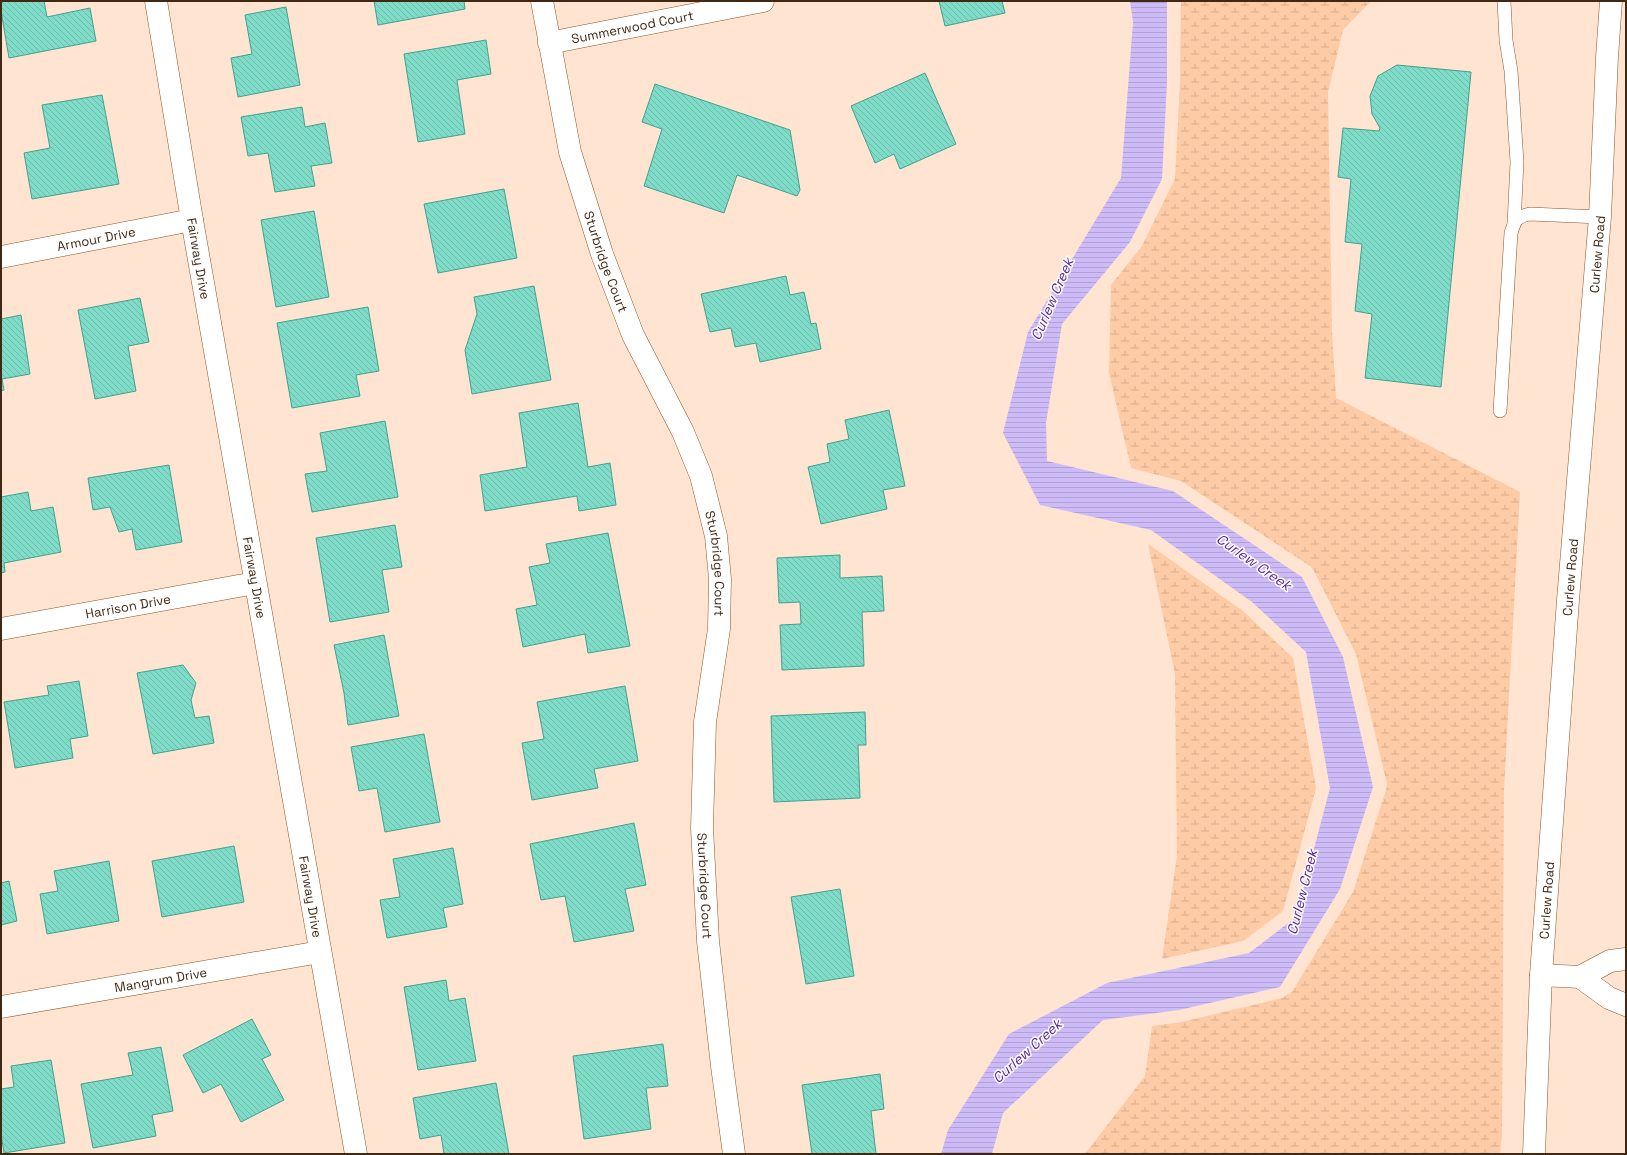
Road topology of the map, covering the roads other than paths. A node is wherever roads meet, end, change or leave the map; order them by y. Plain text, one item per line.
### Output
1 (156, 1) edge
2 (542, 1) edge
3 (763, 1) edge
4 (1504, 1) edge
5 (1612, 1) edge
6 (549, 42) junction
7 (1600, 217) junction
8 (192, 220) junction
9 (1514, 224) junction
10 (1, 257) edge
11 (1500, 411) dead end
12 (255, 583) junction
13 (1, 629) edge
14 (320, 952) junction
15 (1626, 959) edge
16 (1541, 975) junction
17 (1580, 977) junction
18 (1626, 1005) edge
19 (1, 1007) edge
20 (356, 1154) edge
21 (734, 1154) edge
22 (1534, 1154) edge

1 - 8 street, Fairway Drive
2 - 6 street, Sturbridge Court
3 - 6 street, Summerwood Court
4 - 9 lane
5 - 7 street, Curlew Road
6 - 21 street, Sturbridge Court
7 - 9 lane
7 - 16 street, Curlew Road
8 - 10 street, Armour Drive
8 - 12 street, Fairway Drive
9 - 11 lane
12 - 13 street, Harrison Drive
12 - 14 street, Fairway Drive
14 - 19 street, Mangrum Drive
14 - 20 street, Fairway Drive
15 - 17 street
16 - 17 street
16 - 22 street, Curlew Road
17 - 18 street

